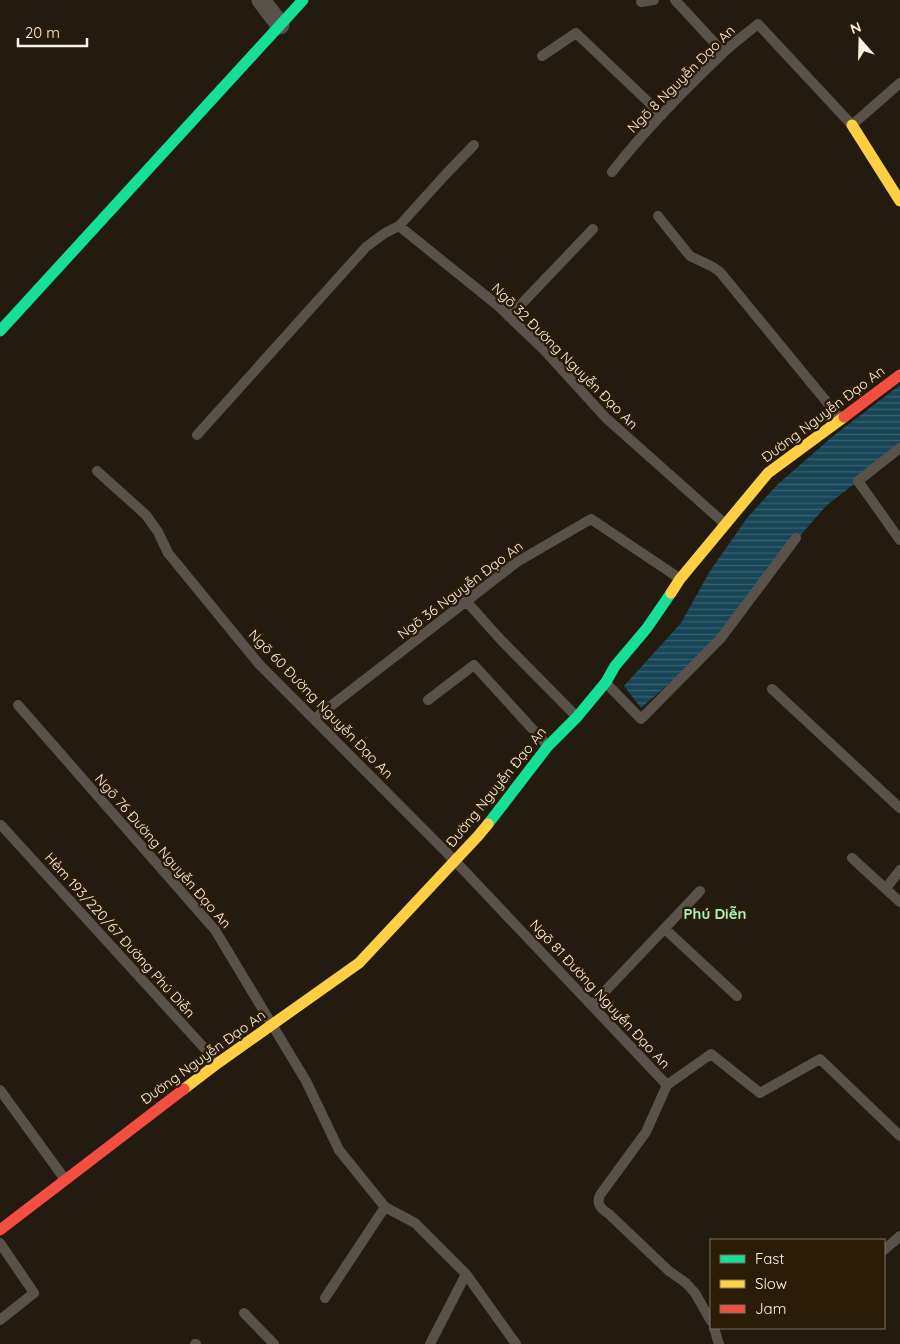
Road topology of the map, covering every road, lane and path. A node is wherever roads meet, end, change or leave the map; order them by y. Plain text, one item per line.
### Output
1 (260, 0) edge
2 (303, 0) edge
3 (654, 0) edge
4 (675, 0) edge
5 (641, 2) dead end
6 (280, 25) junction
7 (724, 52) junction
8 (542, 56) dead end
9 (900, 83) edge
10 (662, 115) junction
11 (852, 125) junction
12 (474, 145) dead end
13 (612, 172) dead end
14 (900, 201) edge
15 (658, 216) dead end
16 (399, 226) junction
17 (593, 229) dead end
18 (510, 317) junction
19 (0, 332) edge
20 (900, 375) edge
21 (841, 419) junction
22 (197, 434) dead end
23 (900, 448) edge
24 (97, 471) dead end
25 (725, 524) junction
26 (796, 538) dead end
27 (900, 540) edge
28 (680, 579) junction
29 (466, 601) junction
30 (606, 682) junction
31 (772, 689) dead end
32 (428, 700) dead end
33 (18, 705) dead end
34 (577, 717) junction
35 (314, 719) junction
36 (548, 746) junction
37 (900, 808) edge
38 (1, 826) edge
39 (852, 858) dead end
40 (455, 861) junction
41 (900, 870) edge
42 (886, 888) junction
43 (700, 891) dead end
44 (900, 902) edge
45 (664, 929) junction
46 (737, 996) dead end
47 (592, 1005) junction
48 (273, 1025) junction
49 (218, 1063) junction
50 (667, 1084) junction
51 (0, 1090) edge
52 (900, 1136) edge
53 (65, 1179) junction
54 (385, 1206) junction
55 (0, 1230) edge
56 (900, 1236) edge
57 (0, 1244) edge
58 (885, 1249) edge
59 (466, 1274) junction
60 (325, 1298) dead end
61 (244, 1313) dead end
62 (710, 1319) edge
63 (0, 1320) edge
64 (714, 1329) edge
65 (274, 1344) edge
66 (430, 1344) edge
67 (516, 1344) edge
68 (720, 1344) edge

1 - 6 street
2 - 6 street
3 - 5 lane
4 - 7 lane
6 - 19 street
7 - 10 lane, Ngõ 8 Nguyễn Đạo An
7 - 11 lane, Ngõ 8 Nguyễn Đạo An
8 - 10 lane
9 - 11 lane
10 - 13 lane, Ngõ 8 Nguyễn Đạo An
11 - 14 street
12 - 16 lane
15 - 21 lane
16 - 18 lane, Ngõ 32 Đường Nguyễn Đạo An
16 - 22 lane
17 - 18 lane
18 - 25 lane, Ngõ 32 Đường Nguyễn Đạo An
20 - 21 street, Đường Nguyễn Đạo An
21 - 25 street, Đường Nguyễn Đạo An
23 - 27 lane
24 - 35 lane, Ngõ 60 Đường Nguyễn Đạo An
25 - 28 street, Đường Nguyễn Đạo An
26 - 30 lane
28 - 29 lane, Ngõ 36 Nguyễn Đạo An
28 - 30 street, Đường Nguyễn Đạo An
29 - 34 lane
29 - 35 lane, Ngõ 36 Nguyễn Đạo An
30 - 34 street, Đường Nguyễn Đạo An
31 - 37 lane
32 - 36 lane
33 - 48 lane, Ngõ 76 Đường Nguyễn Đạo An
34 - 36 street, Đường Nguyễn Đạo An
35 - 40 lane, Ngõ 60 Đường Nguyễn Đạo An
36 - 40 street, Đường Nguyễn Đạo An
38 - 49 lane, Hẻm 193/220/67 Đường Phú Diễn
39 - 42 lane
40 - 47 lane, Ngõ 81 Đường Nguyễn Đạo An
40 - 48 street, Đường Nguyễn Đạo An
41 - 42 lane
42 - 44 lane
43 - 45 lane
45 - 46 lane
45 - 47 lane
47 - 50 lane, Ngõ 81 Đường Nguyễn Đạo An
48 - 49 street, Đường Nguyễn Đạo An
48 - 54 lane, Ngõ 76 Đường Nguyễn Đạo An
49 - 53 street, Đường Nguyễn Đạo An
50 - 52 lane, Ngõ 81 Đường Nguyễn Đạo An
50 - 62 lane
51 - 53 lane
53 - 55 street, Đường Nguyễn Đạo An
54 - 59 lane
54 - 60 lane
56 - 58 lane
57 - 63 lane
59 - 66 lane
59 - 67 lane
61 - 65 lane
64 - 68 lane

